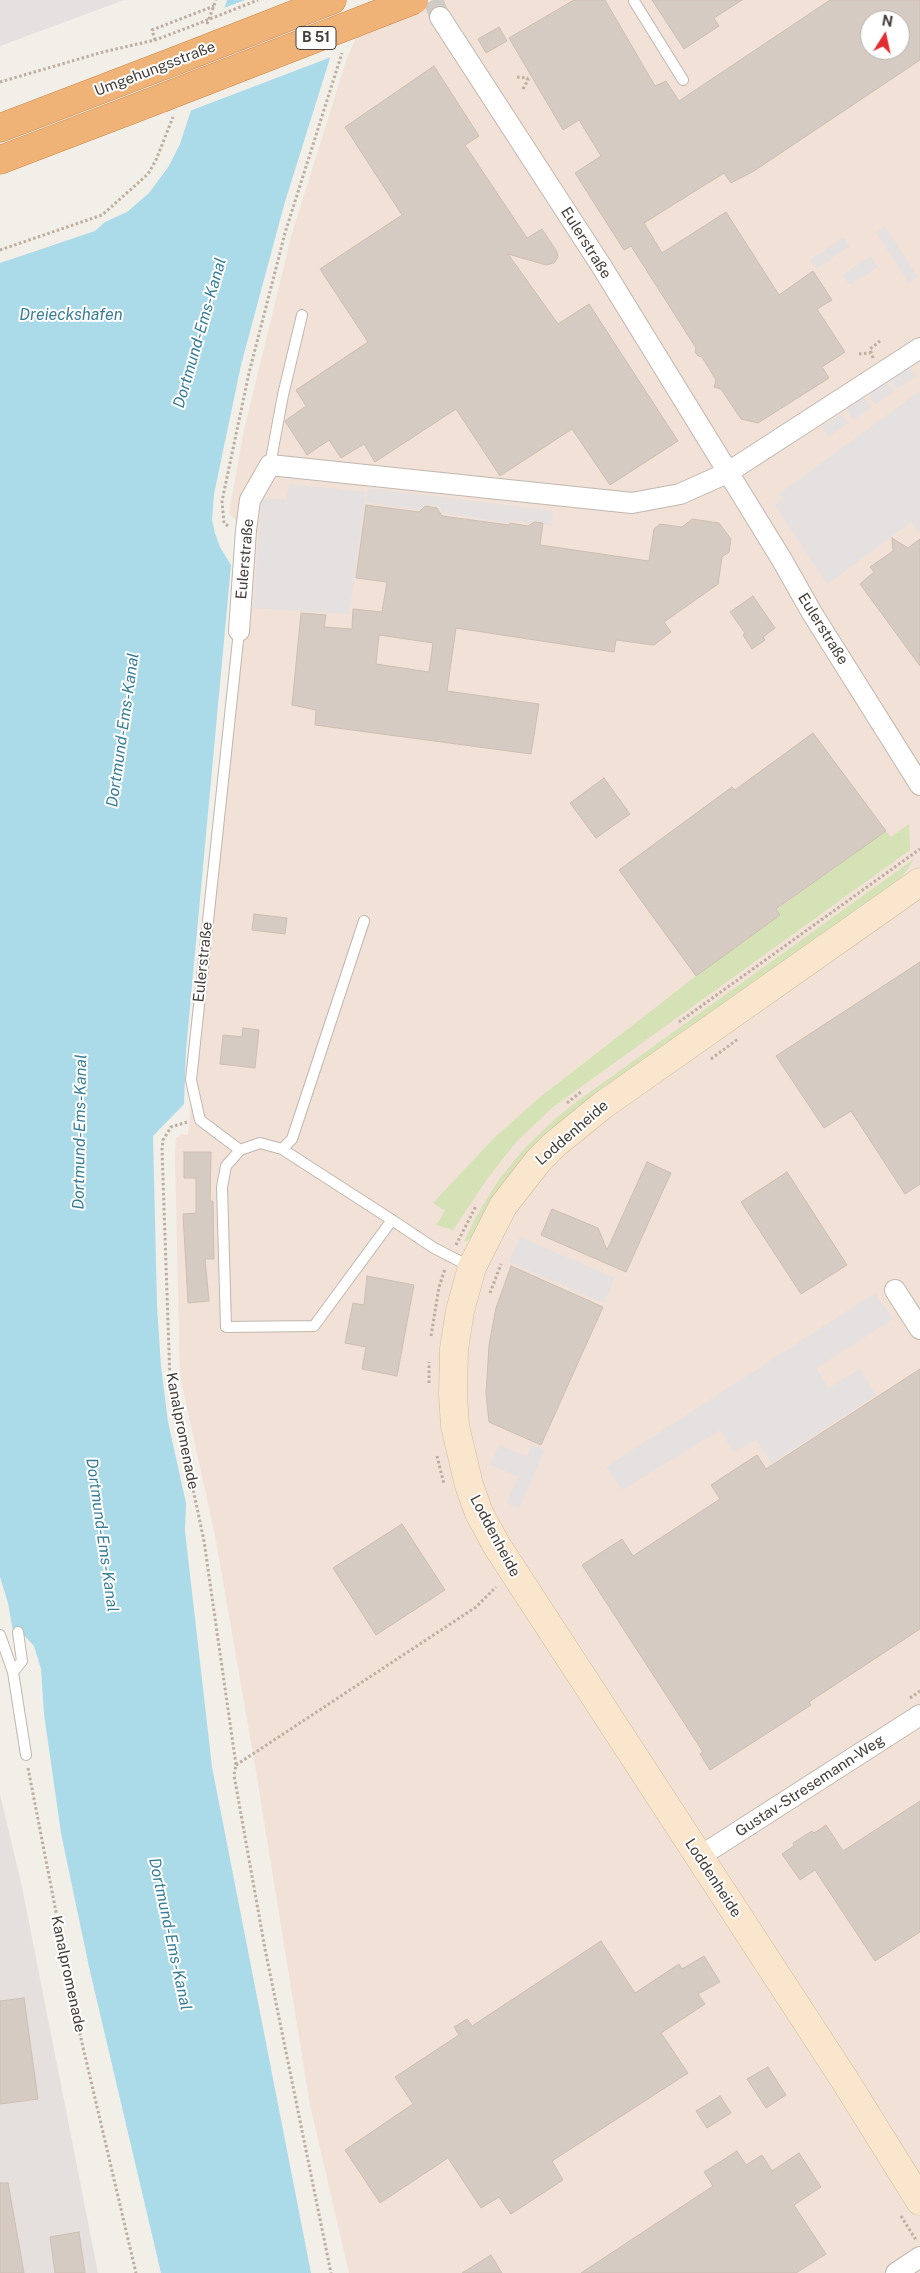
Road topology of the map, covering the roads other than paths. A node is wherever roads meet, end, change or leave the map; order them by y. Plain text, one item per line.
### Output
1 (414, 0) edge
2 (634, 1) edge
3 (321, 4) edge
4 (440, 17) tunnel mouth
5 (683, 80) dead end
6 (0, 128) edge
7 (0, 160) edge
8 (302, 315) dead end
9 (920, 348) edge
10 (270, 465) junction
11 (727, 473) junction
12 (239, 631) joint
13 (920, 785) edge
14 (920, 882) edge
15 (364, 921) dead end
16 (282, 1149) junction
17 (240, 1150) junction
18 (392, 1220) junction
19 (461, 1262) junction
20 (895, 1290) dead end
21 (920, 1329) edge
22 (18, 1632) dead end
23 (0, 1635) edge
24 (13, 1672) junction
25 (920, 1715) edge
26 (26, 1755) road end
27 (699, 1857) junction
28 (920, 2201) edge
29 (920, 2257) edge
30 (896, 2273) edge

1 - 7 highway, Umgehungsstraße / B 51, bridge
2 - 5 lane
3 - 6 highway, Umgehungsstraße / B 51, bridge
4 - 11 street, Eulerstraße
8 - 10 lane
9 - 11 street
10 - 11 street
10 - 12 street, Eulerstraße
11 - 13 street, Eulerstraße
12 - 17 lane, Eulerstraße
14 - 19 street, Loddenheide
15 - 16 lane
16 - 17 lane
16 - 18 lane
17 - 18 lane
18 - 19 lane
19 - 27 street, Loddenheide
20 - 21 street
22 - 24 lane
23 - 24 lane
24 - 26 lane
25 - 27 street, Gustav-Stresemann-Weg
27 - 28 street, Loddenheide
29 - 30 street

